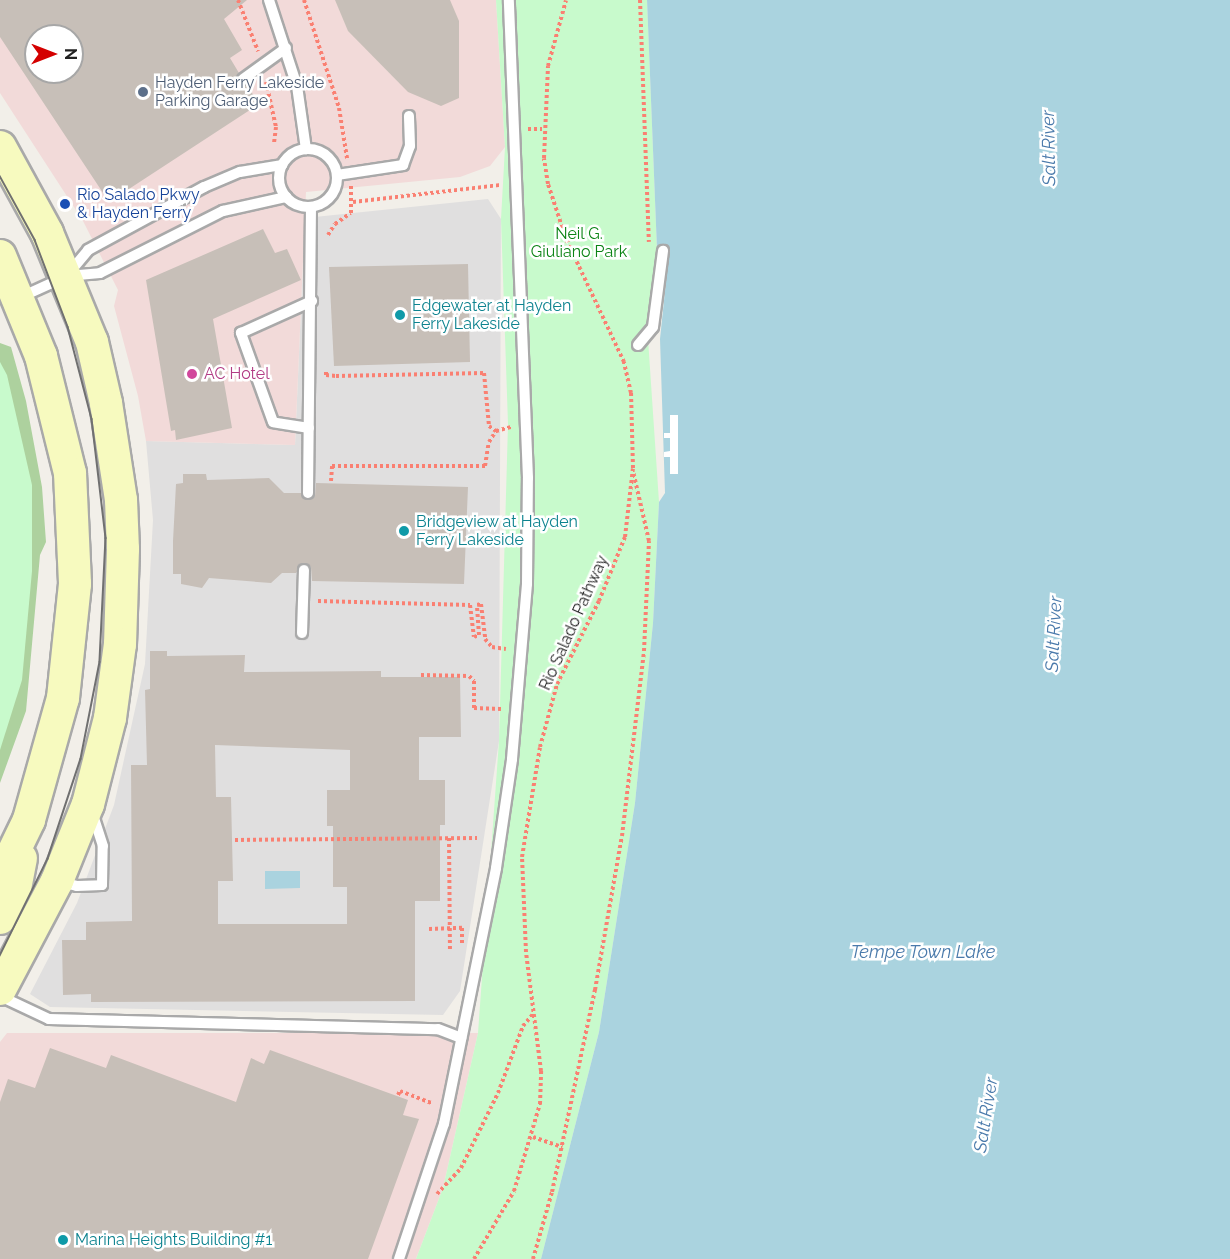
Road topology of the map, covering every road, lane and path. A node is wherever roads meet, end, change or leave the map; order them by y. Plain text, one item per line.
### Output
1 (269, 0) edge
2 (304, 0) edge
3 (509, 0) edge
4 (566, 0) edge
5 (640, 0) edge
6 (286, 48) junction
7 (243, 79) dead end
8 (409, 116) dead end
9 (0, 147) edge
10 (306, 149) junction
11 (282, 165) junction
12 (349, 174) junction
13 (337, 175) junction
14 (517, 183) junction
15 (286, 197) junction
16 (353, 202) junction
17 (311, 208) junction
18 (328, 244) dead end
19 (650, 251) dead end
20 (663, 251) dead end
21 (0, 256) edge
22 (67, 276) junction
23 (18, 299) junction
24 (312, 301) junction
25 (638, 345) joint
26 (624, 362) junction
27 (327, 367) dead end
28 (526, 424) junction
29 (309, 428) junction
30 (496, 431) junction
31 (633, 468) junction
32 (331, 481) dead end
33 (308, 493) dead end
34 (304, 570) dead end
35 (325, 601) dead end
36 (302, 633) dead end
37 (522, 650) junction
38 (421, 675) dead end
39 (517, 709) junction
40 (88, 804) junction
41 (29, 820) junction
42 (449, 838) junction
43 (477, 838) dead end
44 (235, 840) dead end
45 (0, 880) edge
46 (57, 881) junction
47 (0, 918) edge
48 (450, 928) junction
49 (429, 929) dead end
50 (450, 950) dead end
51 (476, 965) junction
52 (0, 988) edge
53 (0, 996) edge
54 (534, 1013) junction
55 (461, 1038) junction
56 (398, 1095) dead end
57 (447, 1108) junction
58 (533, 1137) junction
59 (562, 1147) junction
60 (416, 1212) junction
61 (399, 1259) edge
62 (474, 1259) edge
63 (533, 1259) edge

1 - 6 lane
2 - 12 path
3 - 14 lane
4 - 26 path, Rio Salado Pathway
5 - 19 path
6 - 7 lane
6 - 10 lane
8 - 12 lane
9 - 22 main road
10 - 11 lane
10 - 13 lane
11 - 15 lane
11 - 22 lane
12 - 13 lane
12 - 16 path
13 - 17 lane
14 - 16 path
14 - 28 lane
15 - 17 lane
15 - 22 lane
16 - 18 path
17 - 24 lane
20 - 25 lane
21 - 23 main road
22 - 23 lane
22 - 40 main road
23 - 41 main road
24 - 29 lane
24 - 29 lane
25 - 26 path
26 - 31 path, Rio Salado Pathway
27 - 30 path
28 - 30 path
28 - 37 lane
29 - 33 lane
30 - 32 path
31 - 54 path, Rio Salado Pathway
31 - 59 path
34 - 36 lane
35 - 37 path
37 - 39 lane
38 - 39 path
39 - 51 lane
40 - 46 main road
40 - 46 lane
41 - 45 main road
41 - 47 main road
42 - 43 path
42 - 44 path
42 - 48 path
46 - 52 main road
48 - 49 path
48 - 50 path
48 - 51 path
51 - 55 lane
53 - 55 lane
54 - 58 path, Rio Salado Pathway
54 - 60 path
55 - 57 lane
56 - 57 path
57 - 60 lane
58 - 59 path
58 - 62 path, Rio Salado Pathway
59 - 63 path
60 - 61 lane

